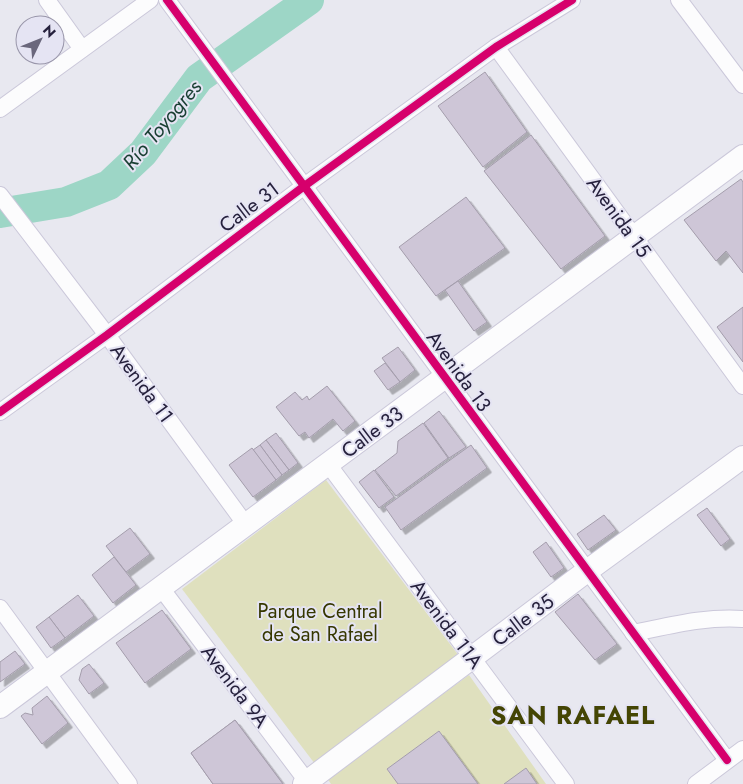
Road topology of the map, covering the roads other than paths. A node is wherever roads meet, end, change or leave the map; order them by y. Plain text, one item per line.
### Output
1 (47, 0) edge
2 (150, 0) edge
3 (166, 0) edge
4 (572, 0) edge
5 (679, 0) edge
6 (496, 47) junction
7 (82, 49) junction
8 (743, 85) edge
9 (0, 109) edge
10 (743, 156) edge
11 (303, 186) junction
12 (0, 195) edge
13 (633, 237) junction
14 (107, 335) junction
15 (444, 378) junction
16 (743, 386) edge
17 (0, 412) edge
18 (743, 457) edge
19 (328, 464) junction
20 (246, 525) junction
21 (587, 571) junction
22 (161, 588) junction
23 (0, 608) edge
24 (743, 619) edge
25 (633, 633) junction
26 (473, 658) junction
27 (47, 672) junction
28 (0, 707) edge
29 (743, 748) edge
30 (727, 760) junction
31 (307, 783) edge
32 (129, 784) edge
33 (566, 784) edge
34 (696, 784) edge

1 - 7 street
2 - 7 street
3 - 11 street, Avenida 13
4 - 6 street, Calle 31
5 - 8 street
6 - 11 street, Calle 31
6 - 13 street, Avenida 15
7 - 9 street
10 - 13 main road, Calle 33
11 - 14 street, Calle 31
11 - 15 street, Avenida 13
12 - 14 street, Avenida 11
13 - 15 main road, Calle 33
13 - 16 street, Avenida 15
14 - 17 street, Calle 31
14 - 20 street, Avenida 11
15 - 19 main road, Calle 33
15 - 21 street, Avenida 13
18 - 21 main road, Calle 35
19 - 20 main road, Calle 33
19 - 26 street, Avenida 11A
20 - 22 main road, Calle 33
21 - 25 street, Avenida 13
21 - 26 main road, Calle 35
22 - 27 main road, Calle 33
22 - 31 street, Avenida 9A
23 - 27 street
24 - 25 street
25 - 30 street, Avenida 13
26 - 31 main road, Calle 35
26 - 33 street, Avenida 11A
27 - 28 main road, Calle 33
27 - 32 street
29 - 30 street
30 - 34 street

